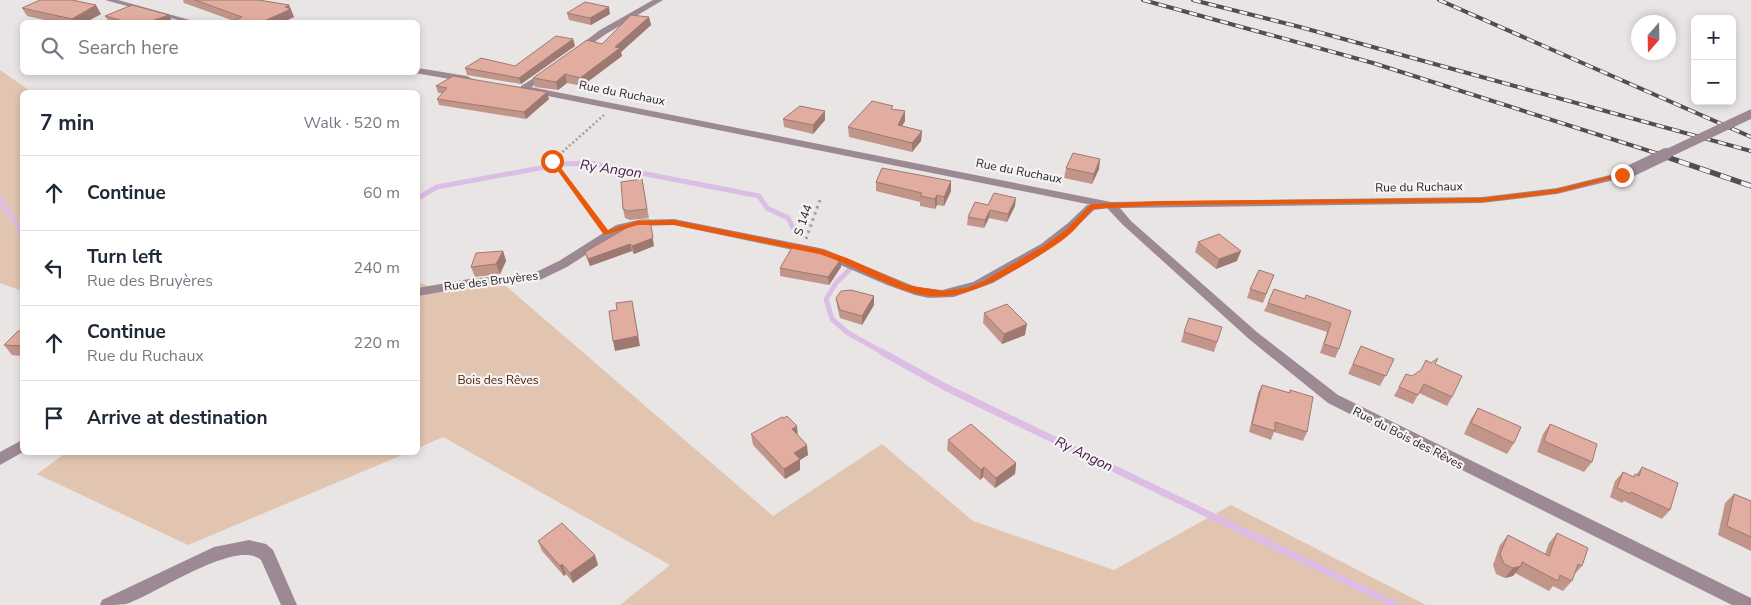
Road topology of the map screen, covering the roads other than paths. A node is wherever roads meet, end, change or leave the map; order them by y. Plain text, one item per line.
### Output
1 (109, 0) edge
2 (659, 0) edge
3 (185, 20) edge
4 (571, 54) edge
5 (556, 66) edge
6 (420, 71) edge
7 (481, 81) edge
8 (1751, 114) edge
9 (1111, 205) junction
10 (420, 292) edge
11 (20, 447) edge
12 (0, 459) edge
13 (108, 605) edge
14 (289, 605) edge
15 (1749, 605) edge

1 - 3 street
2 - 4 street
5 - 9 street, Rue du Ruchaux
6 - 7 street
8 - 9 street, Rue du Ruchaux, bridge
9 - 10 street, Rue des Bruyères
9 - 15 street, Rue du Bois des Rêves
11 - 12 street
13 - 14 street

